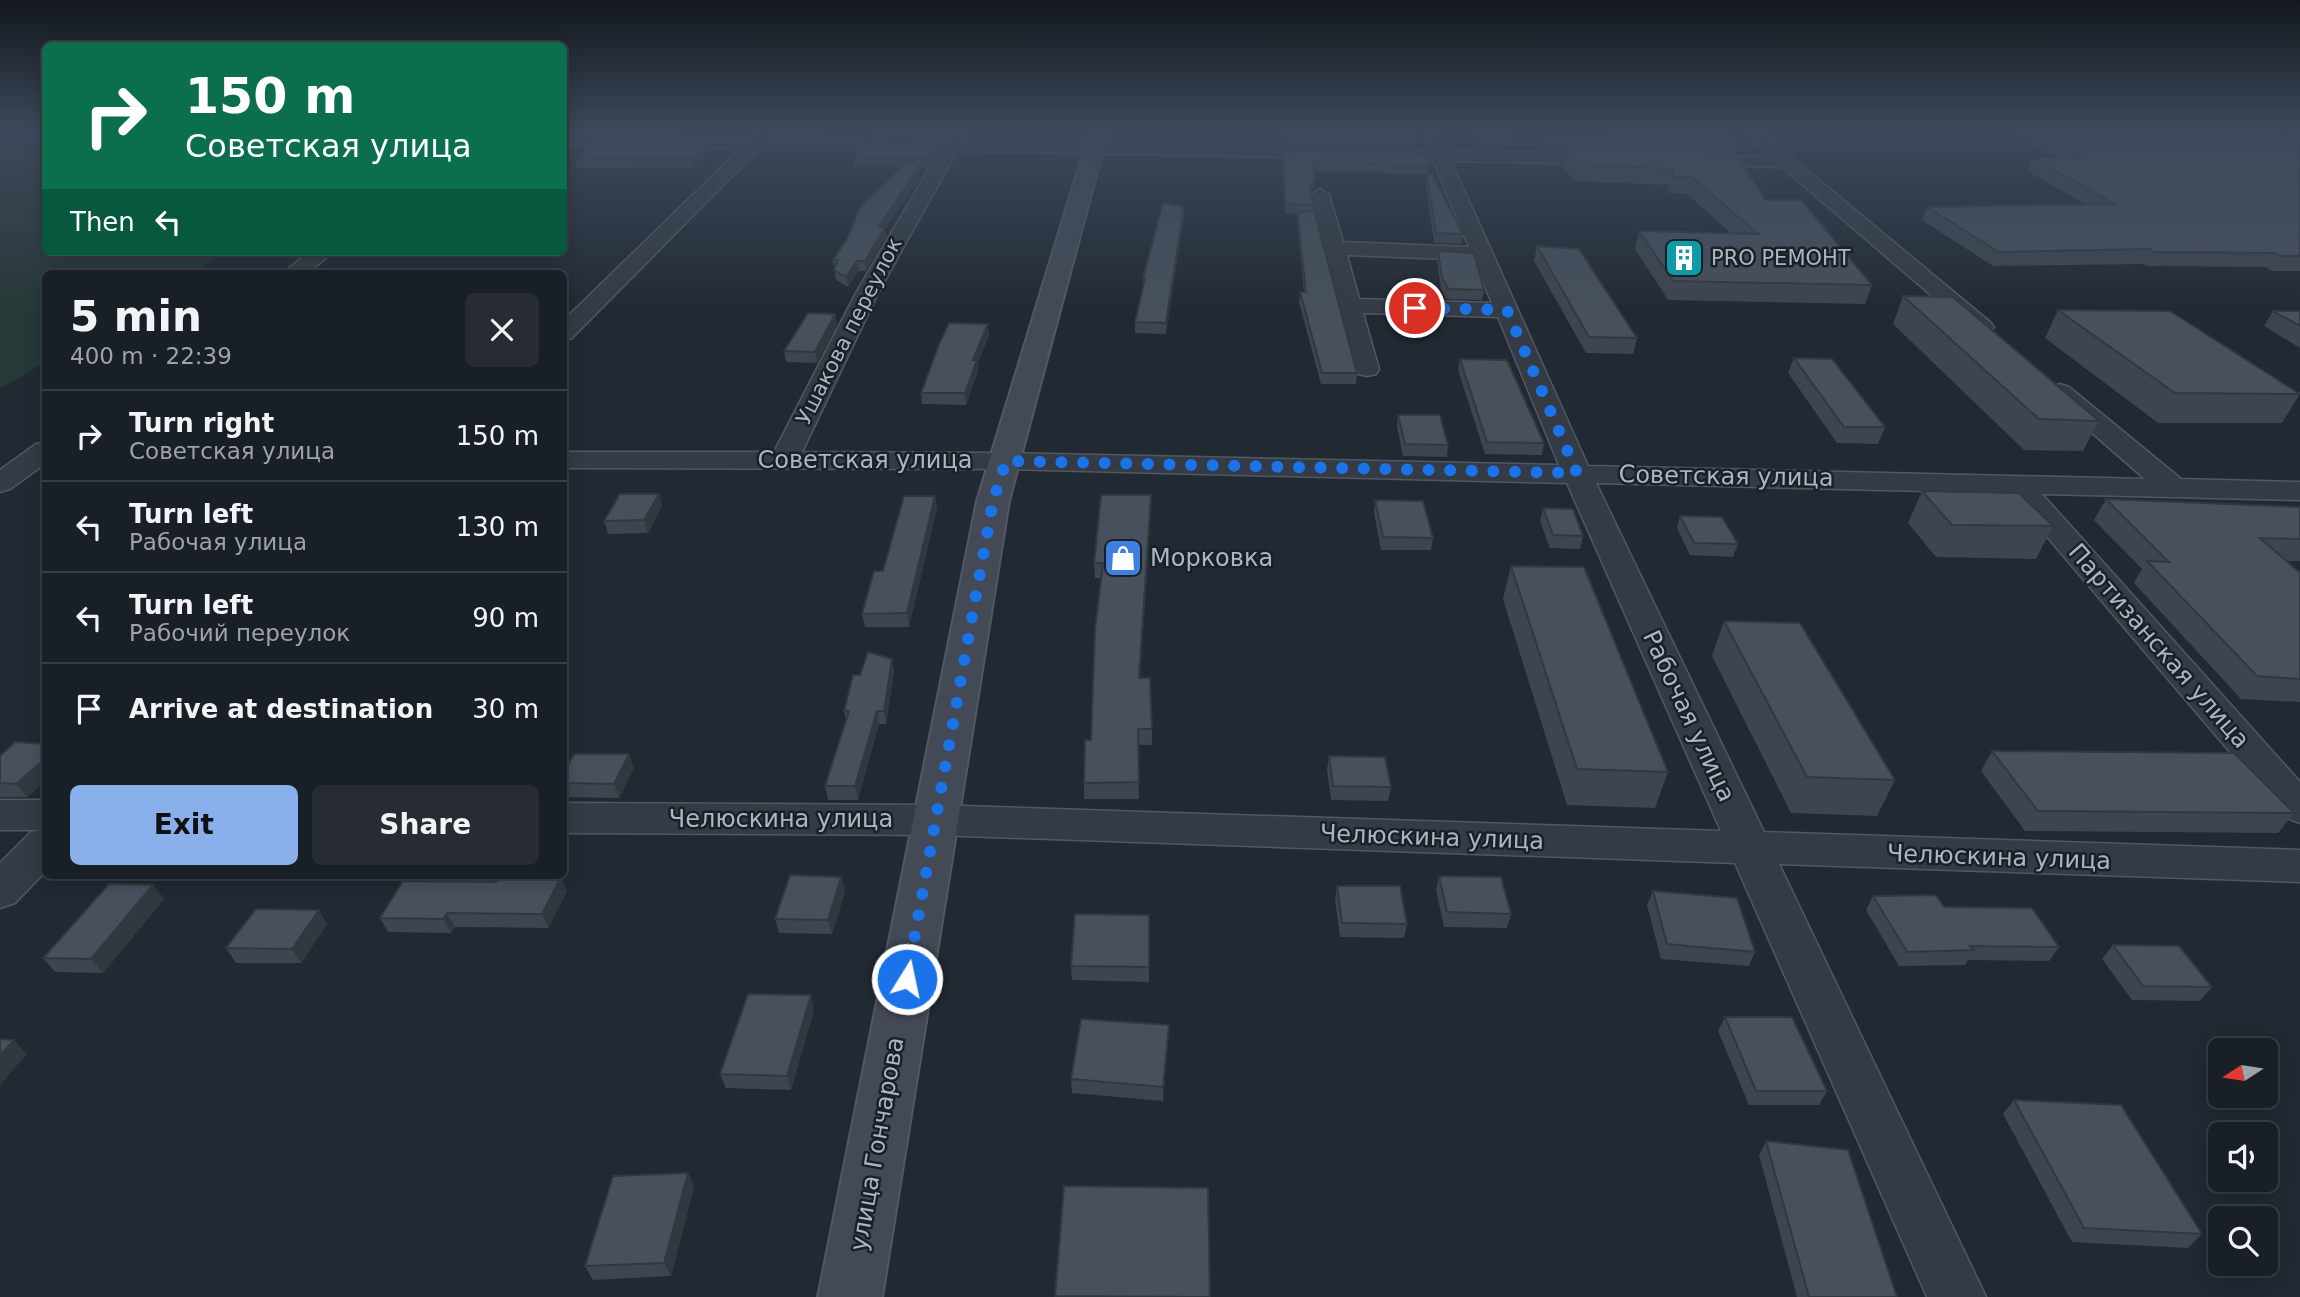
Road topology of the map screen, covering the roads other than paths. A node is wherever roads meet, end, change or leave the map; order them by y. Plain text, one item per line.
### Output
1 (707, 192) edge
2 (924, 192) edge
3 (1081, 192) edge
4 (1455, 192) edge
5 (1823, 192) edge
6 (1320, 195) dead end
7 (1334, 248) junction
8 (1483, 254) junction
9 (317, 256) edge
10 (297, 270) edge
11 (1350, 306) junction
12 (1507, 310) junction
13 (567, 330) edge
14 (2001, 343) edge
15 (1367, 369) dead end
16 (2044, 379) edge
17 (42, 454) edge
18 (567, 460) edge
19 (785, 460) junction
20 (1006, 461) junction
21 (1577, 473) junction
22 (0, 483) edge
23 (2017, 483) junction
24 (2172, 487) junction
25 (2300, 491) edge
26 (2300, 808) edge
27 (0, 815) edge
28 (42, 815) edge
29 (567, 818) edge
30 (936, 820) junction
31 (42, 847) edge
32 (1750, 849) junction
33 (2300, 866) edge
34 (0, 891) edge
35 (850, 1297) edge
36 (1957, 1297) edge

1 - 13 street
2 - 19 street, Ушакова переулок
3 - 20 street, улица Гончарова
4 - 8 street, Рабочая улица
5 - 14 street
6 - 7 street
7 - 8 street
7 - 11 street
8 - 12 street, Рабочая улица
9 - 10 street
11 - 12 street
11 - 15 street
12 - 21 street, Рабочая улица
16 - 24 street
17 - 22 street
18 - 19 street, Советская улица
19 - 20 street, Советская улица
20 - 21 street, Советская улица
20 - 30 street, улица Гончарова
21 - 23 street, Советская улица
21 - 32 street, Рабочая улица
23 - 24 street, Советская улица
23 - 26 street, Партизанская улица
24 - 25 street, Советская улица
27 - 28 street
29 - 30 street, Челюскина улица
30 - 32 street, Челюскина улица
30 - 35 street, улица Гончарова
31 - 34 street
32 - 33 street, Челюскина улица
32 - 36 street, Рабочая улица

